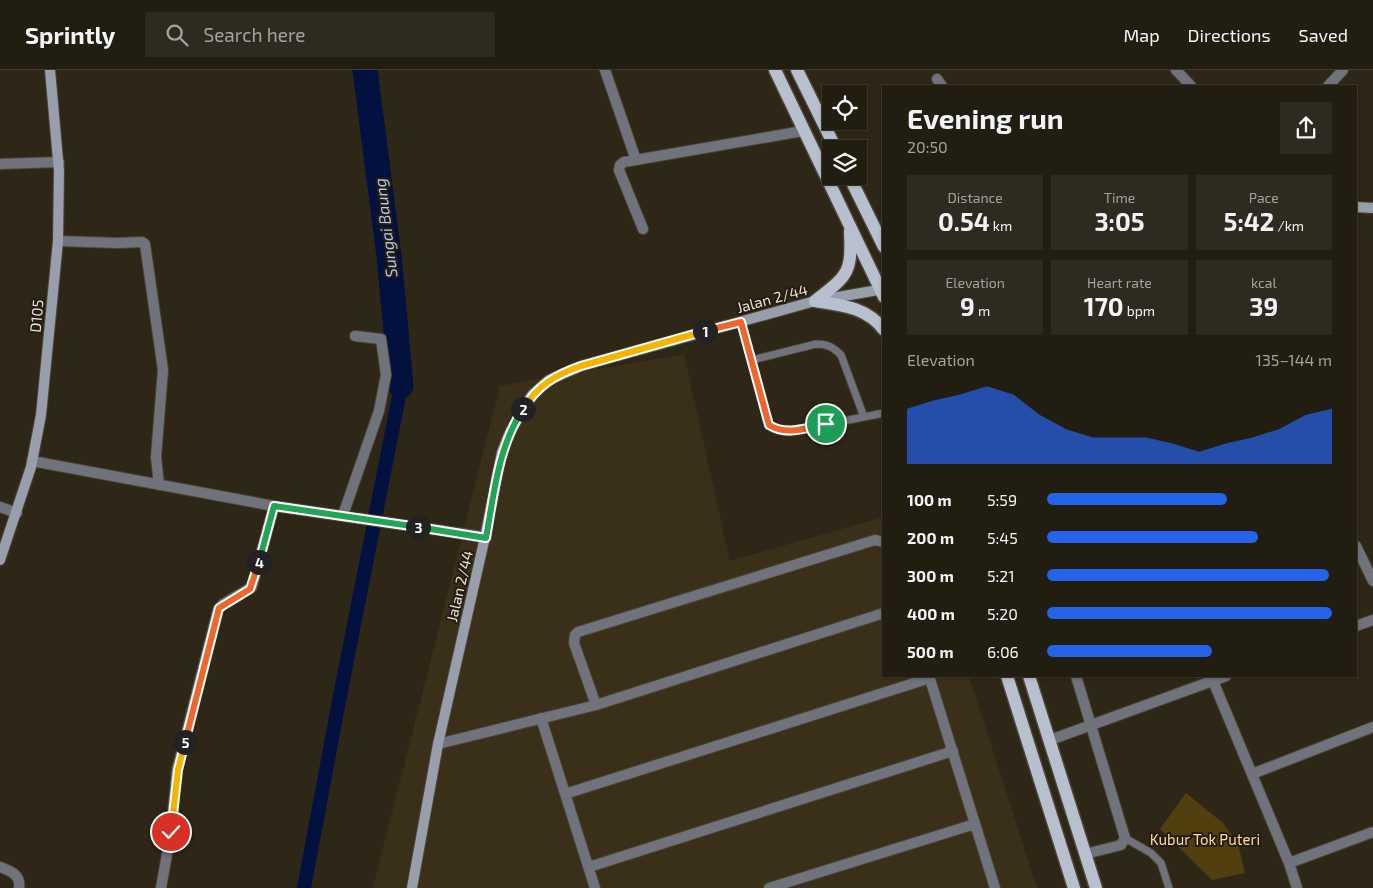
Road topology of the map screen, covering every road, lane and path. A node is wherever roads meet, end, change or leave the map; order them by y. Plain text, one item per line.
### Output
1 (50, 70) edge
2 (604, 70) edge
3 (774, 70) edge
4 (797, 70) edge
5 (1176, 70) edge
6 (1343, 70) edge
7 (1190, 85) edge
8 (1329, 85) edge
9 (803, 131) junction
10 (832, 140) edge
11 (636, 160) junction
12 (59, 162) junction
13 (0, 164) edge
14 (854, 185) edge
15 (1357, 207) edge
16 (1373, 208) edge
17 (868, 214) junction
18 (849, 226) junction
19 (643, 230) dead end
20 (882, 233) edge
21 (58, 241) junction
22 (882, 243) edge
23 (882, 290) edge
24 (882, 292) edge
25 (815, 301) junction
26 (741, 322) junction
27 (882, 328) edge
28 (355, 336) dead end
29 (752, 360) junction
30 (882, 413) edge
31 (864, 417) junction
32 (32, 462) junction
33 (159, 485) junction
34 (274, 506) junction
35 (0, 507) edge
36 (17, 513) junction
37 (344, 515) junction
38 (486, 538) junction
39 (882, 541) edge
40 (1357, 547) edge
41 (0, 560) edge
42 (1370, 566) edge
43 (1373, 581) edge
44 (882, 614) edge
45 (1373, 620) edge
46 (1357, 626) edge
47 (929, 677) edge
48 (1007, 677) edge
49 (1029, 677) edge
50 (1076, 677) edge
51 (1212, 679) edge
52 (596, 705) junction
53 (541, 718) junction
54 (1091, 725) junction
55 (1373, 727) edge
56 (1050, 740) junction
57 (438, 744) junction
58 (952, 751) junction
59 (1252, 774) junction
60 (565, 794) junction
61 (975, 824) junction
62 (1373, 832) edge
63 (1125, 838) junction
64 (1085, 854) junction
65 (1289, 862) junction
66 (0, 867) edge
67 (589, 867) junction
68 (414, 887) edge
69 (19, 888) edge
70 (161, 888) edge
71 (596, 888) edge
72 (769, 888) edge
73 (995, 888) edge
74 (1074, 888) edge
75 (1096, 888) edge
76 (1168, 888) edge
77 (1297, 888) edge

1 - 12 street, D105
2 - 11 street
3 - 9 main road
4 - 10 main road
5 - 7 street
6 - 8 street
9 - 11 street
9 - 18 main road
11 - 19 street
12 - 13 street
12 - 21 street, D105
14 - 17 main road
15 - 16 street
17 - 20 main road
17 - 22 main road
18 - 23 main road
18 - 25 main road
21 - 32 street, D105
21 - 33 street
24 - 25 street, Jalan 2/44
25 - 26 street, Jalan 2/44
25 - 27 main road
26 - 29 lane
26 - 38 street, Jalan 2/44
28 - 37 street
29 - 31 lane
29 - 31 lane
30 - 31 lane
32 - 33 street
32 - 36 street, D105
33 - 34 street
34 - 37 street
34 - 70 street
35 - 36 street
36 - 41 street, D105
37 - 38 street
38 - 57 street, Jalan 2/44
39 - 52 street
40 - 42 street
42 - 43 street
44 - 52 street
45 - 46 street
47 - 58 street
47 - 60 street
48 - 74 main road
49 - 56 main road
50 - 54 street
51 - 54 street
51 - 59 street
52 - 53 street
53 - 57 street
53 - 60 street
54 - 56 street
54 - 63 street
55 - 59 street
56 - 64 main road
57 - 68 street, Jalan 2/44
58 - 61 street
58 - 67 street
59 - 65 street
60 - 67 street
61 - 72 street
61 - 73 street
62 - 65 street
63 - 64 street
63 - 76 lane
64 - 75 main road
65 - 77 street
66 - 69 street
67 - 71 street

